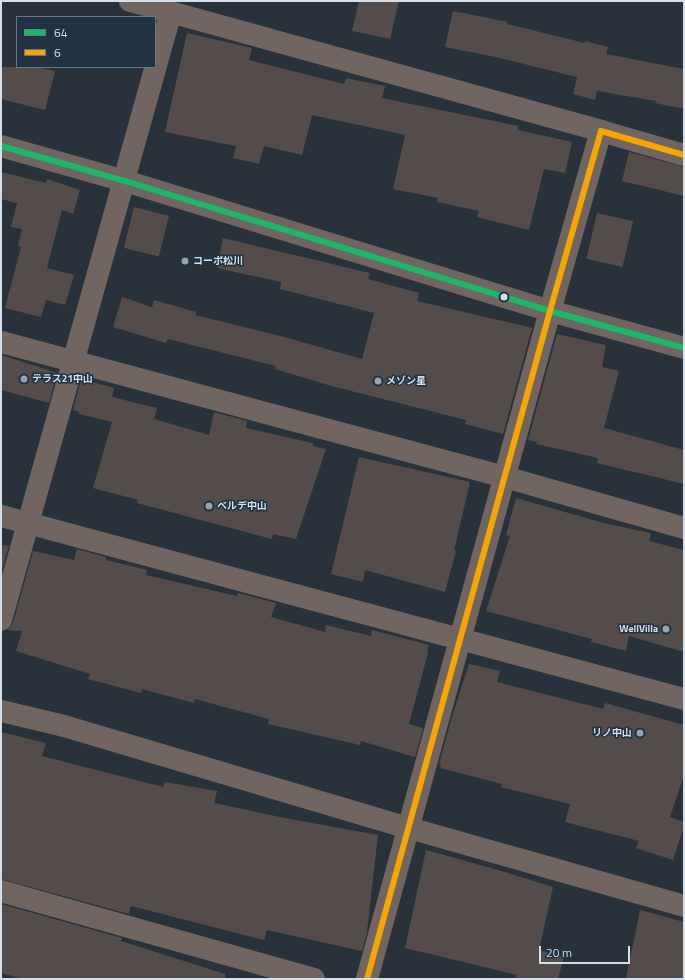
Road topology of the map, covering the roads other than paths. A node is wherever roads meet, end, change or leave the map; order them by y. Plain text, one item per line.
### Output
1 (130, 1) edge
2 (171, 12) junction
3 (156, 67) edge
4 (156, 68) edge
5 (601, 131) junction
6 (1, 146) edge
7 (684, 155) edge
8 (125, 181) junction
9 (550, 311) junction
10 (1, 342) edge
11 (684, 348) edge
12 (74, 363) junction
13 (505, 478) junction
14 (1, 516) edge
15 (28, 523) junction
16 (684, 528) edge
17 (1, 620) edge
18 (461, 638) junction
19 (684, 699) edge
20 (1, 711) edge
21 (409, 828) junction
22 (1, 891) edge
23 (684, 906) edge
24 (314, 979) edge
25 (367, 979) edge

1 - 2 street
2 - 3 street
2 - 5 street
4 - 8 street
5 - 7 street
5 - 9 street
6 - 8 street
8 - 9 street
8 - 12 street
9 - 11 street
9 - 13 street
10 - 12 street
12 - 13 street
12 - 15 street
13 - 16 street
13 - 18 street
14 - 15 street
15 - 17 street
15 - 18 street
18 - 19 street
18 - 21 street
20 - 21 street
21 - 23 street
21 - 25 street
22 - 24 street

